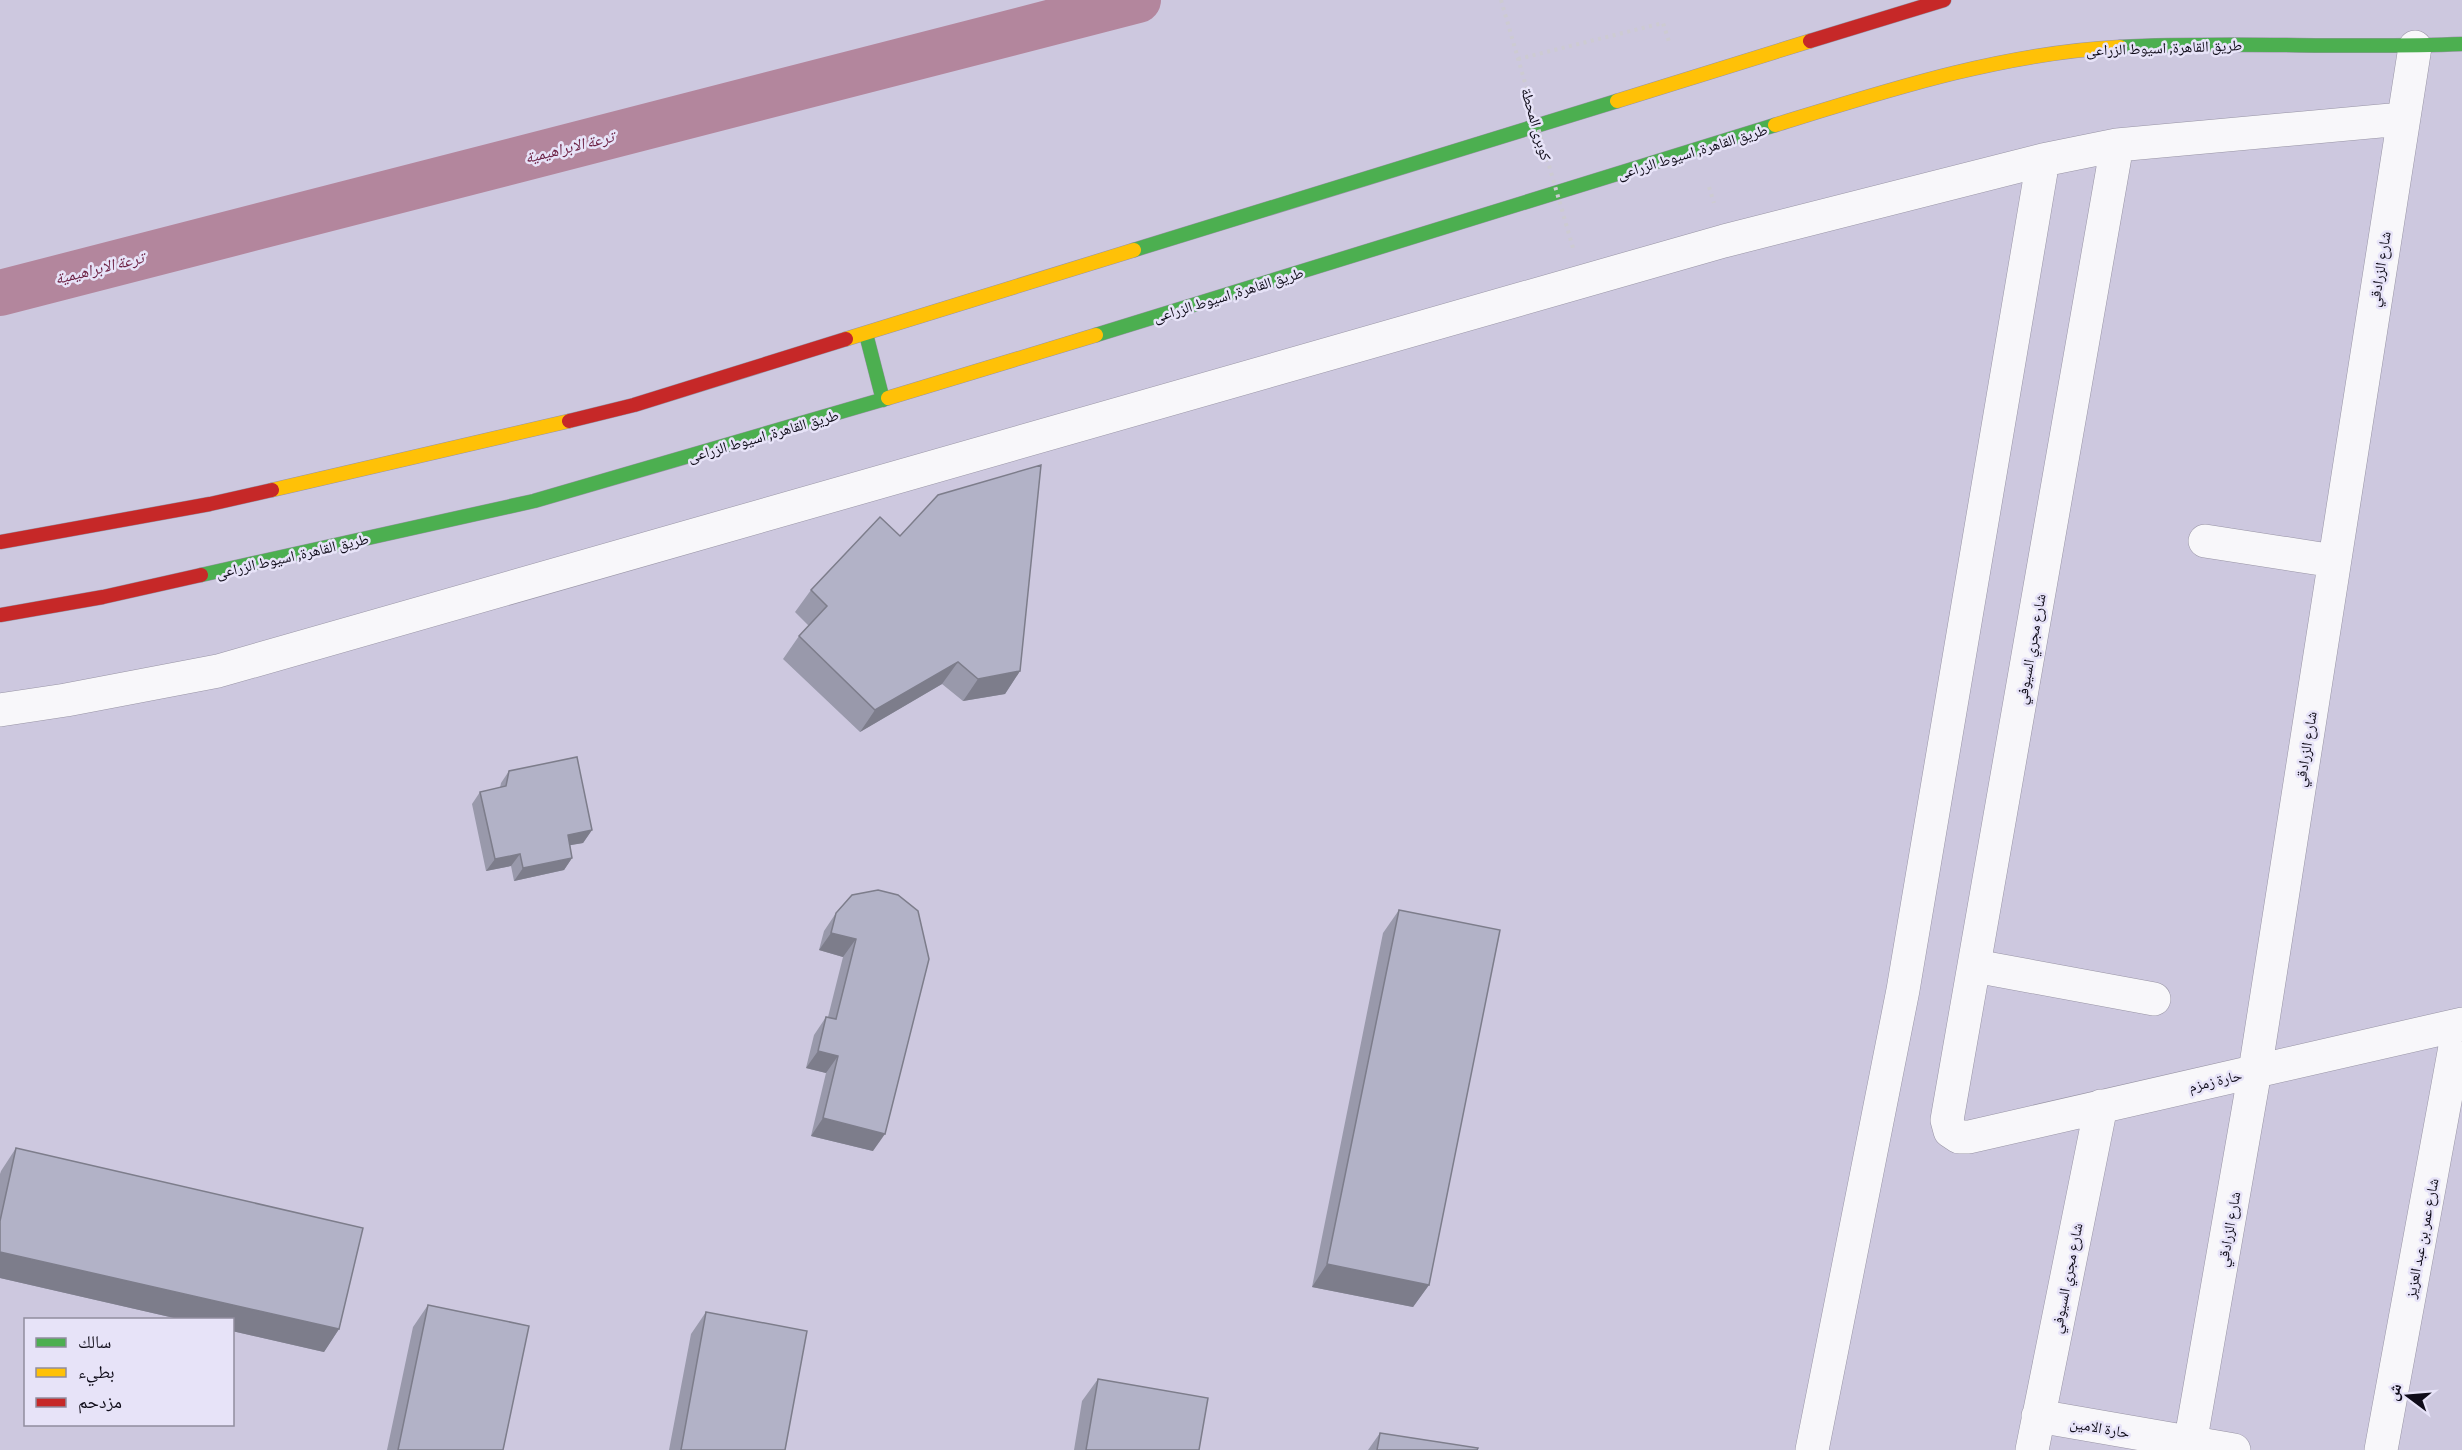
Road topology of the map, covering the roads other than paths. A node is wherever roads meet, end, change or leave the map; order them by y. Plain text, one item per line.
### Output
1 (1944, 0) edge
2 (2462, 44) edge
3 (2415, 47) junction
4 (2402, 119) junction
5 (2116, 145) junction
6 (2043, 160) junction
7 (866, 334) junction
8 (883, 400) junction
9 (2205, 541) dead end
10 (0, 542) edge
11 (2334, 561) junction
12 (0, 615) edge
13 (0, 710) edge
14 (1975, 966) junction
15 (2154, 999) dead end
16 (2460, 1024) edge
17 (2255, 1071) junction
18 (2101, 1106) junction
19 (2454, 1106) edge
20 (1969, 1137) joint
21 (2038, 1416) junction
22 (2189, 1447) edge
23 (1812, 1450) edge
24 (2032, 1450) edge
25 (2234, 1450) edge
26 (2381, 1450) edge

1 - 7 highway
2 - 3 highway, طريق القاهرة, اسيوط الزراعى
3 - 4 street, شارع الزرادقي
3 - 8 highway, طريق القاهرة, اسيوط الزراعى
4 - 5 street
4 - 11 street, شارع الزرادقي
5 - 6 street
5 - 14 street, شارع مجري السيوفي
6 - 13 street
6 - 23 street
7 - 8 highway
7 - 10 highway
8 - 12 highway, طريق القاهرة, اسيوط الزراعى
9 - 11 street
11 - 17 street, شارع الزرادقي
14 - 15 street
14 - 20 street, شارع مجري السيوفي
16 - 17 street, حارة زمزم
16 - 19 street, شارع عمر بن عبد العزيز
17 - 18 street, حارة زمزم
17 - 22 street, شارع الزرادقي
18 - 20 street, حارة زمزم
18 - 21 street, شارع مجري السيوفي
19 - 26 street, شارع عمر بن عبد العزيز
21 - 22 street, حارة الامين
21 - 24 street, شارع مجري السيوفي
22 - 25 street, حارة الامين

